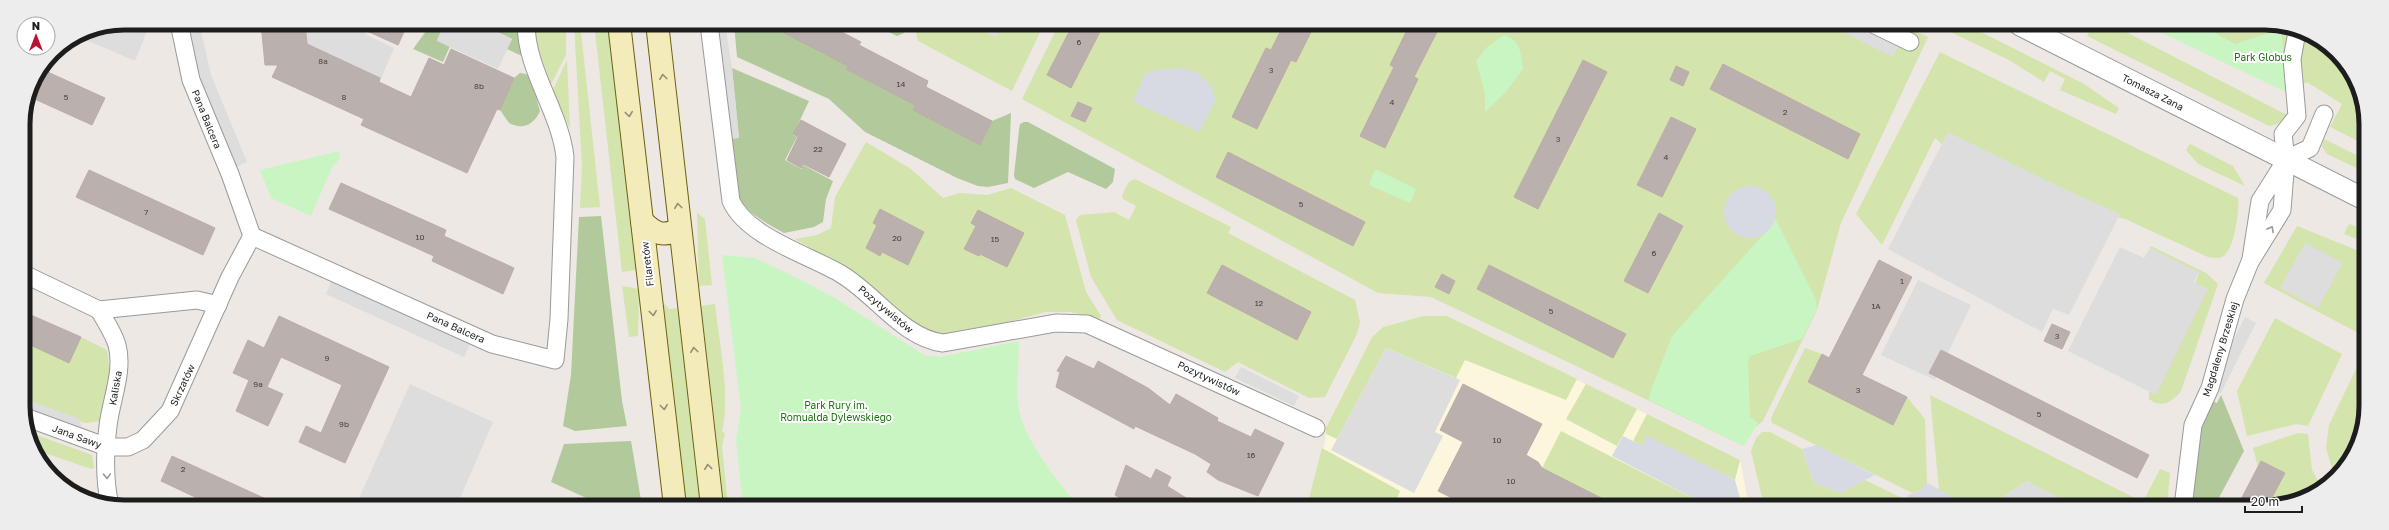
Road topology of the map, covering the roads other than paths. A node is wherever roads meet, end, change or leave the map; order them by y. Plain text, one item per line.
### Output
1 (180, 30) edge
2 (527, 30) edge
3 (620, 30) edge
4 (658, 30) edge
5 (709, 30) edge
6 (1887, 30) edge
7 (2030, 30) edge
8 (2296, 36) edge
9 (1910, 42) dead end
10 (2324, 114) dead end
11 (2286, 159) junction
12 (2359, 196) edge
13 (642, 221) junction
14 (680, 228) junction
15 (252, 236) junction
16 (2250, 262) junction
17 (30, 277) edge
18 (218, 305) junction
19 (99, 310) junction
20 (31, 419) edge
21 (1316, 428) dead end
22 (107, 447) junction
23 (109, 499) edge
24 (674, 500) edge
25 (711, 500) edge
26 (2185, 500) edge

1 - 15 street, Pana Balcera
2 - 15 street, Pana Balcera
3 -> 13 main road, Filaretów
14 -> 4 main road
5 - 21 street, Pozytywistów
6 - 9 street
7 - 11 street, Tomasza Zana
8 - 11 street
10 - 11 street
11 - 12 street, Tomasza Zana
11 - 16 street, Magdaleny Brzeskiej
16 -> 11 street, Magdaleny Brzeskiej
13 - 14 main road
13 -> 24 main road, Filaretów
25 -> 14 main road
15 - 18 street, Skrzatów
16 - 26 street, Magdaleny Brzeskiej
17 - 19 street
18 - 19 street
18 - 22 street, Skrzatów
19 - 22 street, Kaliska
20 - 22 street, Jana Sawy
22 -> 23 street

